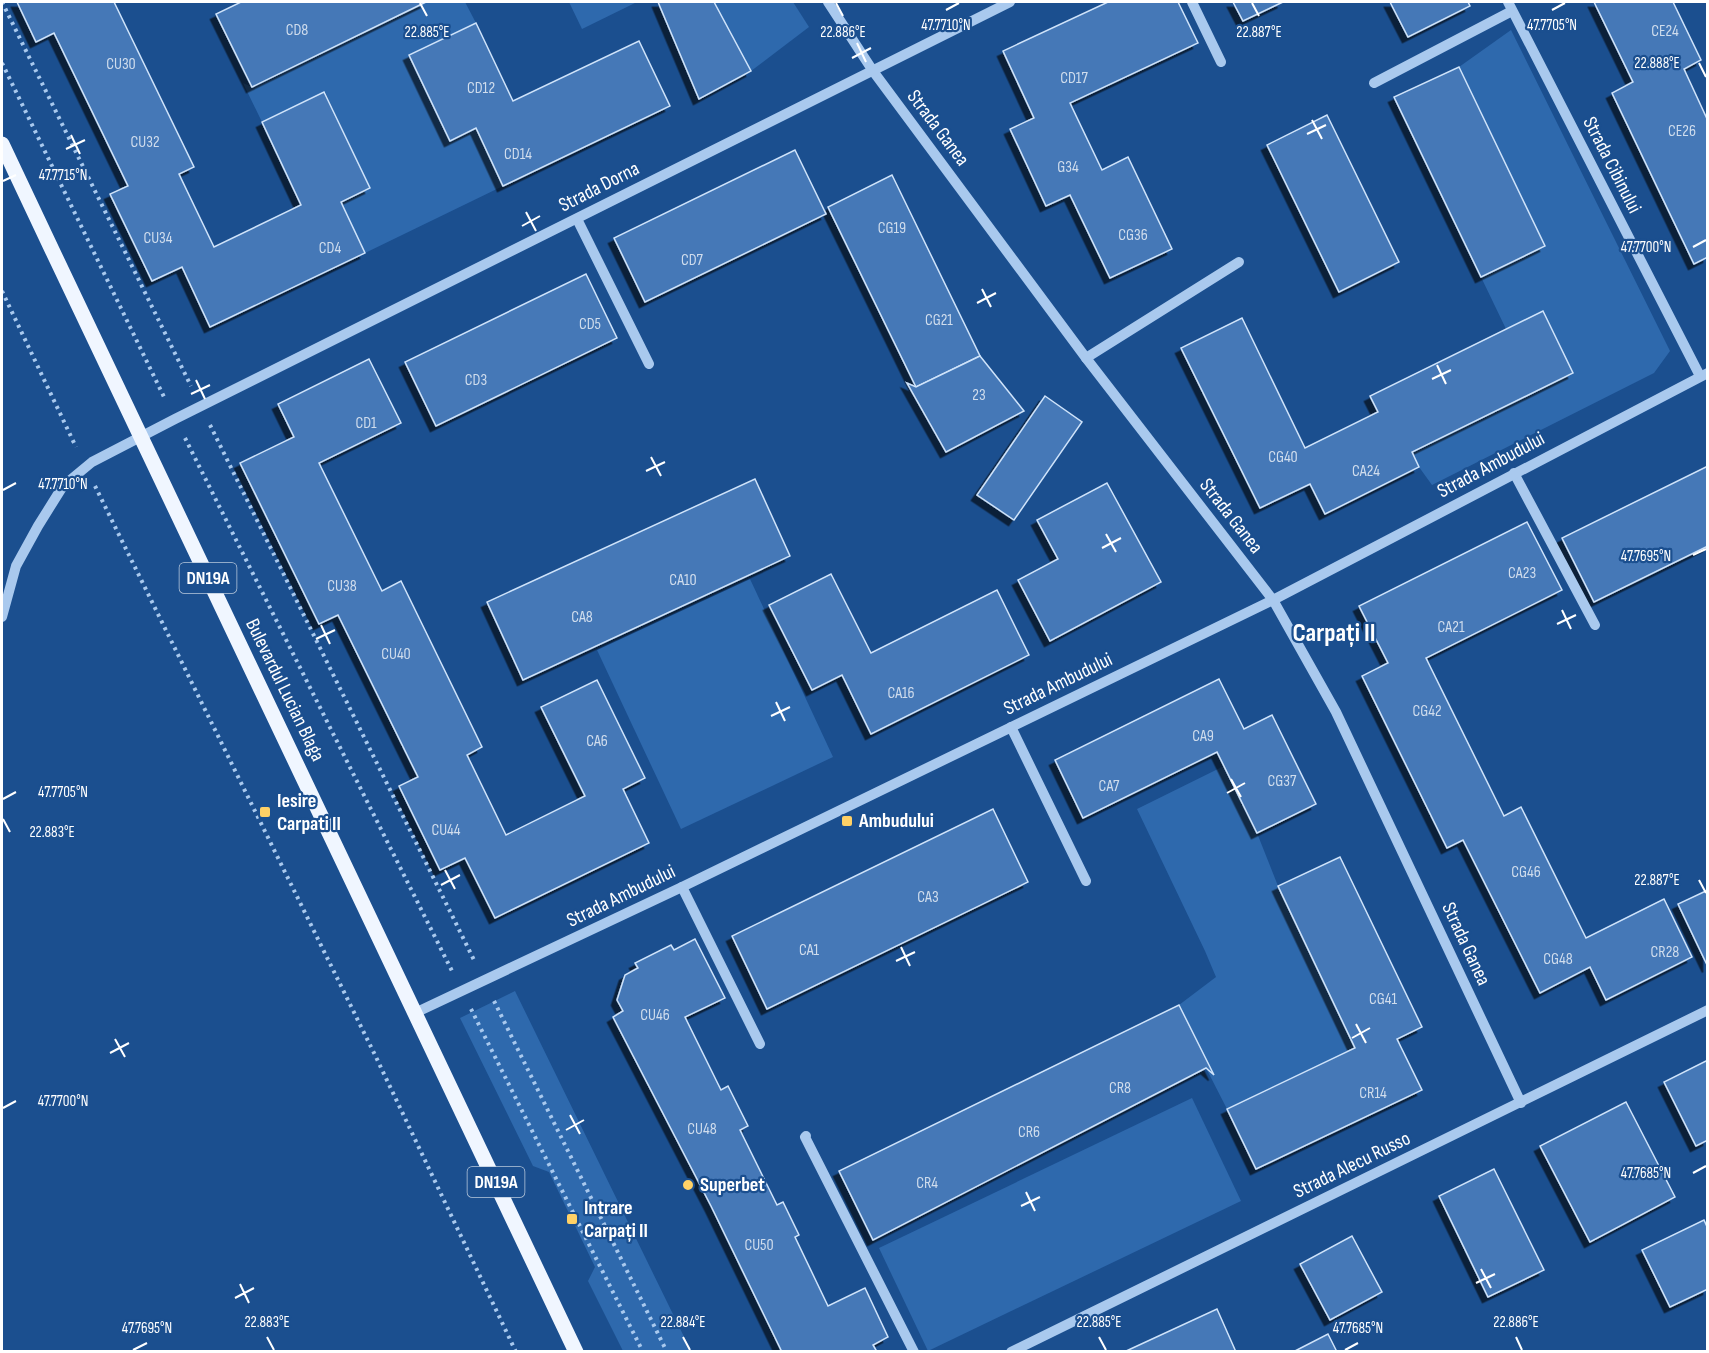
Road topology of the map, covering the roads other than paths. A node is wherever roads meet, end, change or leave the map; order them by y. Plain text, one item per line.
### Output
1 (828, 2) edge
2 (1010, 2) edge
3 (1192, 2) edge
4 (1510, 6) edge
5 (1221, 62) dead end
6 (873, 71) junction
7 (1374, 83) dead end
8 (2, 144) edge
9 (578, 219) junction
10 (1239, 262) dead end
11 (1086, 358) junction
12 (649, 364) dead end
13 (1704, 375) edge
14 (140, 436) junction
15 (1514, 473) junction
16 (1273, 600) junction
17 (2, 617) edge
18 (1595, 625) dead end
19 (1011, 727) junction
20 (1086, 881) dead end
21 (682, 887) junction
22 (1707, 1010) edge
23 (417, 1012) junction
24 (760, 1044) dead end
25 (1521, 1103) junction
26 (806, 1136) dead end
27 (576, 1352) edge
28 (914, 1352) edge
29 (1011, 1352) edge

1 - 6 street, Strada Ganea
2 - 6 street, Strada Dorna
3 - 5 street
4 - 7 street
4 - 13 street, Strada Cibinului
6 - 9 street, Strada Dorna
6 - 11 street, Strada Ganea
8 - 14 main road, Bulevardul Lucian Blaga / DN19A
9 - 12 street
9 - 14 street, Strada Dorna
10 - 11 street
11 - 16 street, Strada Ganea
13 - 15 street, Strada Ambudului
14 - 17 street, Strada Dorna
14 - 23 main road, Bulevardul Lucian Blaga / DN19A
15 - 16 street, Strada Ambudului
15 - 18 street
16 - 19 street, Strada Ambudului
16 - 25 street, Strada Ganea
19 - 20 street
19 - 21 street, Strada Ambudului
21 - 23 street, Strada Ambudului
21 - 24 street
22 - 25 street, Strada Alecu Russo
23 - 27 main road, Bulevardul Lucian Blaga / DN19A
25 - 29 street, Strada Alecu Russo
26 - 28 street

